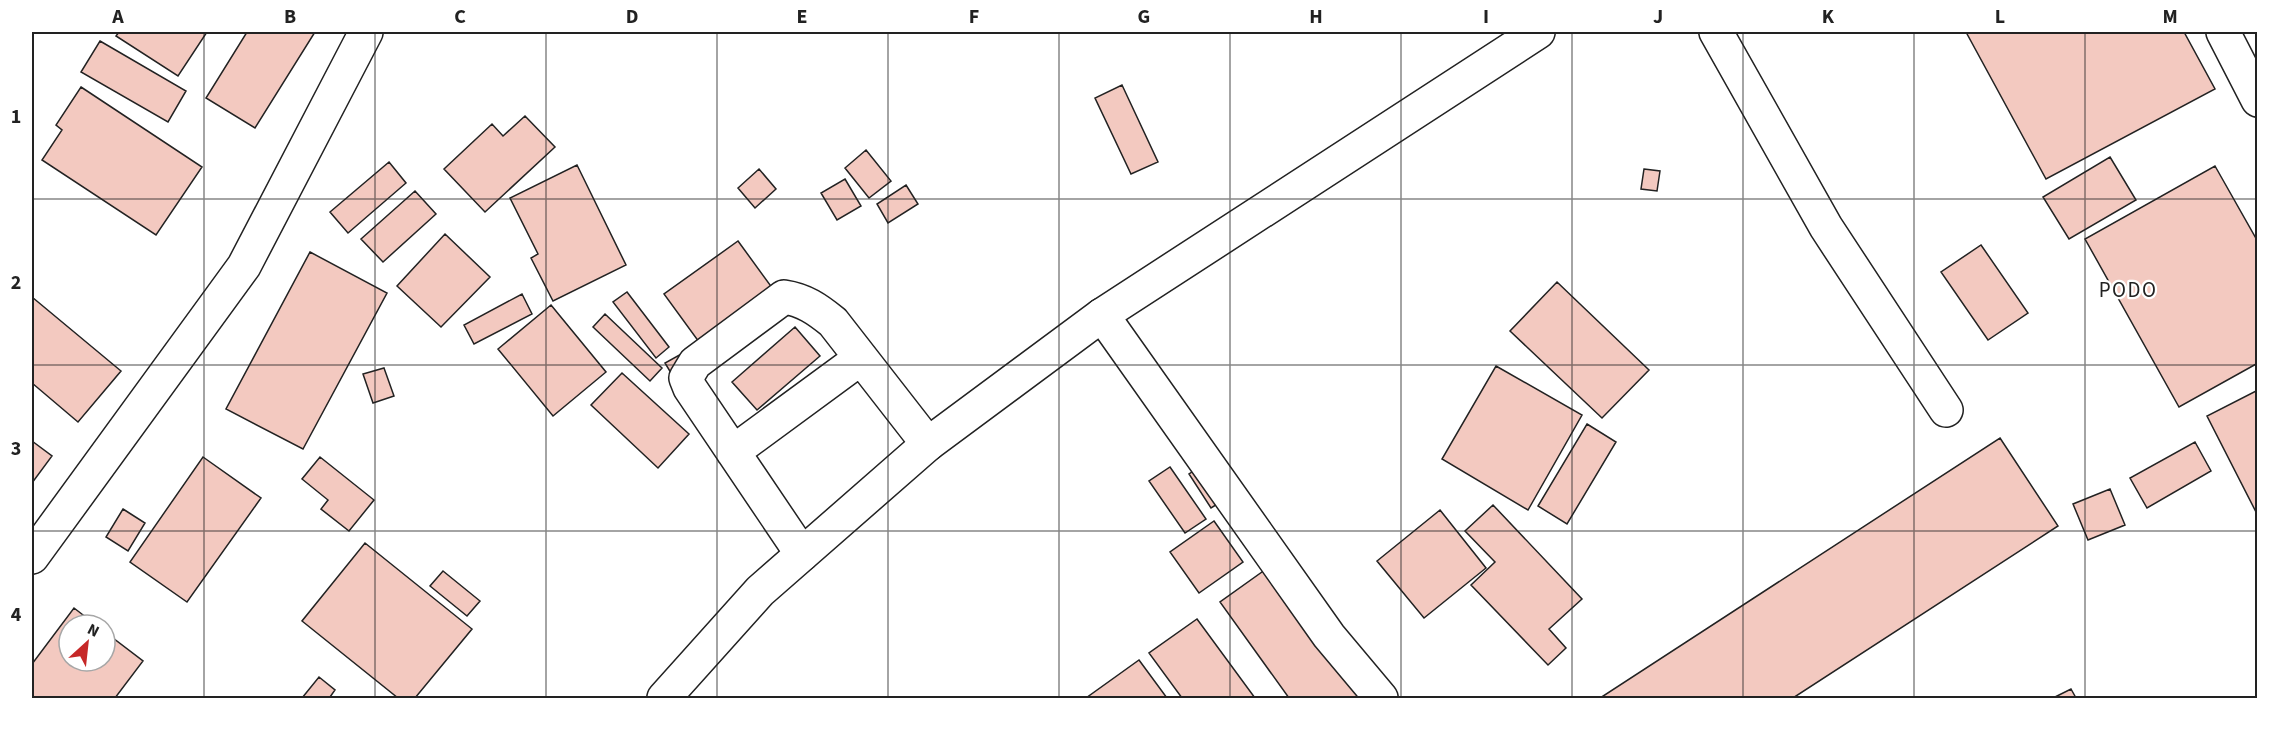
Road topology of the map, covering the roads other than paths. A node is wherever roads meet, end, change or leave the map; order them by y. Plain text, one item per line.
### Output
1 (366, 32) edge
2 (1538, 32) edge
3 (1716, 32) edge
4 (2223, 32) edge
5 (2258, 100) edge
6 (1102, 315) junction
7 (861, 358) junction
8 (1946, 410) dead end
9 (928, 444) junction
10 (733, 452) junction
11 (802, 554) junction
12 (32, 557) edge
13 (664, 699) edge
14 (1381, 699) edge

1 - 12 main road
2 - 6 main road
3 - 8 main road
4 - 5 main road
6 - 9 main road
6 - 14 main road
7 - 9 main road
7 - 10 main road
7 - 10 main road
9 - 11 main road
10 - 11 main road
11 - 13 main road

